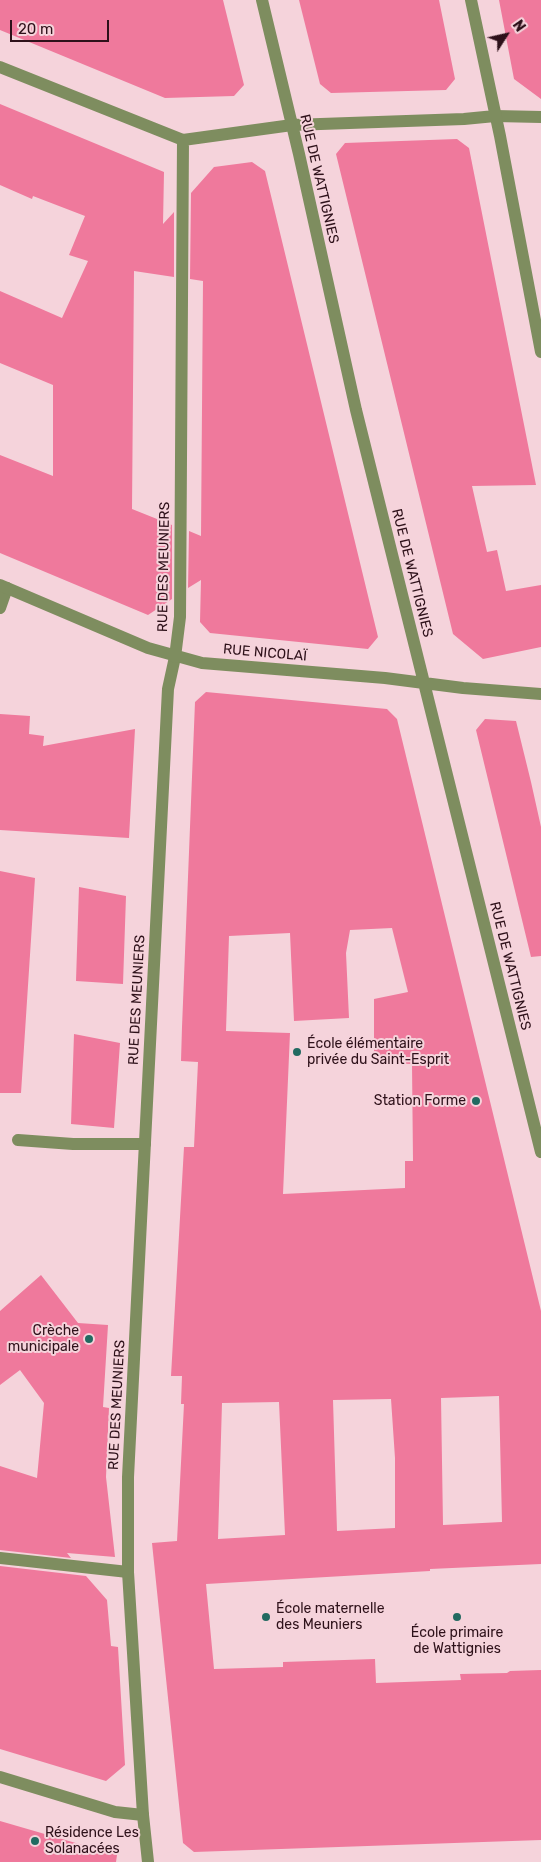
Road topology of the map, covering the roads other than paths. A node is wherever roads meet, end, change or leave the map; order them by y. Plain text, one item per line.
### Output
1 (262, 0) edge
2 (471, 0) edge
3 (0, 67) edge
4 (496, 116) junction
5 (538, 117) edge
6 (292, 125) junction
7 (184, 140) junction
8 (541, 352) edge
9 (4, 587) edge
10 (0, 608) edge
11 (175, 656) junction
12 (423, 682) junction
13 (541, 694) edge
14 (18, 1140) dead end
15 (145, 1144) junction
16 (541, 1152) edge
17 (0, 1558) edge
18 (128, 1572) junction
19 (0, 1777) edge
20 (143, 1815) junction
21 (148, 1862) edge

1 - 6 street, RUE DE WATTIGNIES
2 - 4 street
3 - 7 street
4 - 5 street
4 - 6 street
4 - 8 street
6 - 7 street
6 - 12 street, RUE DE WATTIGNIES
7 - 11 street, RUE DES MEUNIERS
9 - 10 street
9 - 11 street, RUE NICOLAÏ
11 - 12 street, RUE NICOLAÏ
11 - 15 street, RUE DES MEUNIERS
12 - 13 street, RUE NICOLAÏ
12 - 16 street, RUE DE WATTIGNIES
14 - 15 street
15 - 18 street, RUE DES MEUNIERS
17 - 18 street
18 - 20 street, RUE DES MEUNIERS
19 - 20 street
20 - 21 street, RUE DES MEUNIERS

